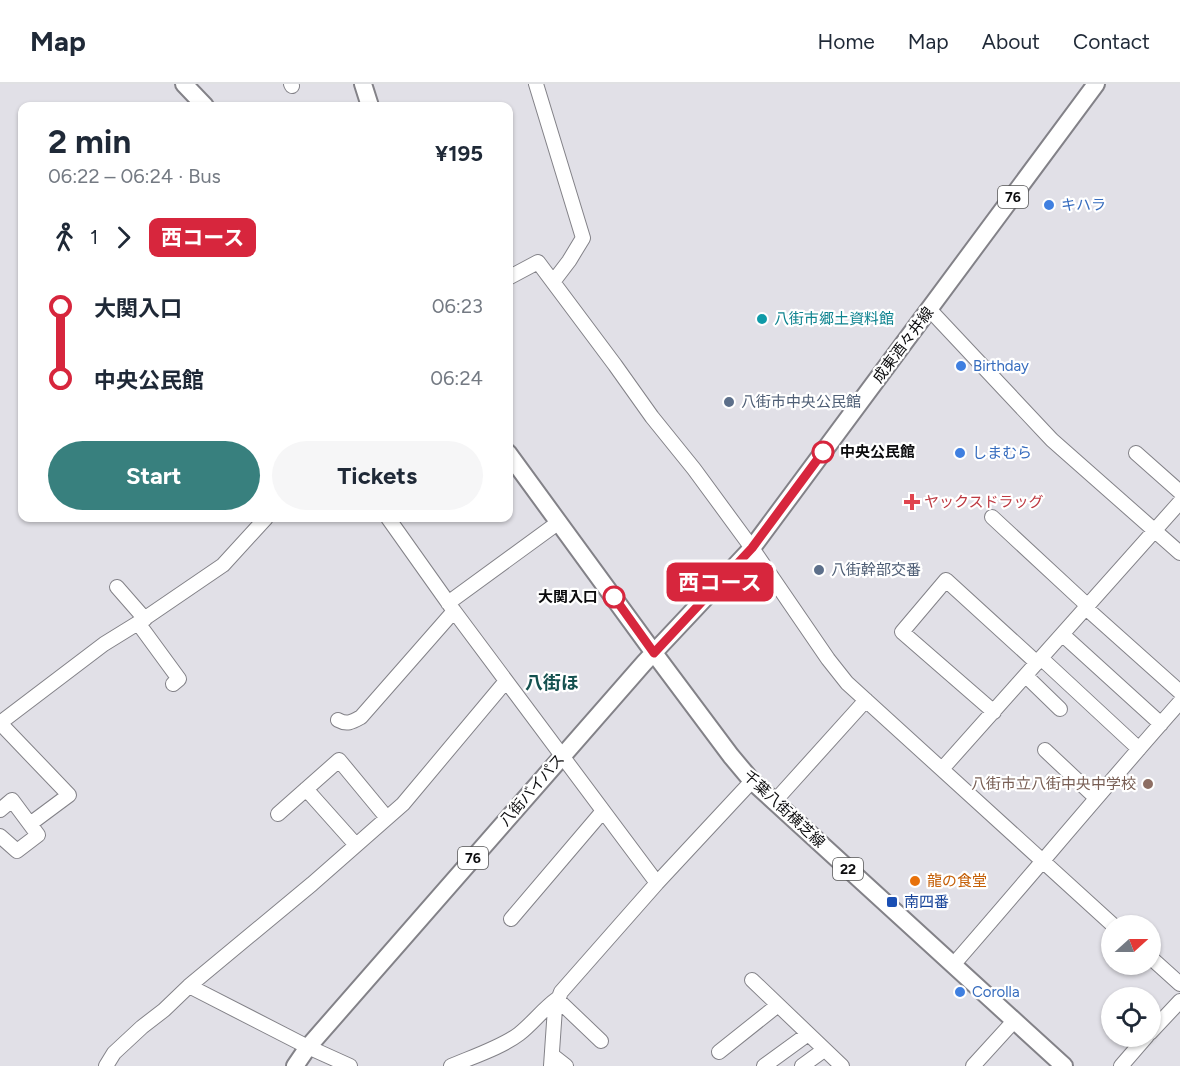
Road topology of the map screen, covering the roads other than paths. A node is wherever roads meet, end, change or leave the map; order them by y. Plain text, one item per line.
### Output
1 (184, 84) edge
2 (363, 84) edge
3 (536, 84) edge
4 (1096, 84) edge
5 (201, 102) edge
6 (369, 102) edge
7 (513, 275) edge
8 (553, 282) junction
9 (929, 309) junction
10 (1136, 453) dead end
11 (513, 460) edge
12 (1180, 492) edge
13 (1180, 502) edge
14 (1169, 514) junction
15 (992, 517) dead end
16 (262, 522) edge
17 (391, 522) edge
18 (559, 522) junction
19 (1180, 524) edge
20 (1154, 531) junction
21 (752, 548) junction
22 (1180, 554) edge
23 (117, 587) dead end
24 (451, 607) junction
25 (1087, 607) junction
26 (141, 621) junction
27 (1063, 635) junction
28 (654, 653) junction
29 (1040, 661) junction
30 (1026, 676) junction
31 (506, 681) junction
32 (173, 684) dead end
33 (1180, 692) edge
34 (866, 700) junction
35 (1180, 702) edge
36 (1059, 709) dead end
37 (994, 712) junction
38 (338, 720) dead end
39 (0, 723) edge
40 (1161, 724) junction
41 (1139, 749) junction
42 (1045, 750) dead end
43 (562, 756) junction
44 (942, 769) junction
45 (752, 781) junction
46 (306, 789) junction
47 (1096, 798) junction
48 (774, 802) junction
49 (0, 810) edge
50 (603, 812) junction
51 (278, 814) dead end
52 (387, 818) junction
53 (30, 824) junction
54 (0, 836) edge
55 (356, 845) junction
56 (1044, 861) junction
57 (657, 883) junction
58 (1102, 915) edge
59 (512, 919) dead end
60 (953, 965) junction
61 (1161, 967) edge
62 (752, 980) dead end
63 (1180, 984) edge
64 (189, 986) junction
65 (557, 999) junction
66 (1180, 1001) edge
67 (778, 1005) junction
68 (1014, 1021) junction
69 (1161, 1022) edge
70 (808, 1034) junction
71 (602, 1041) dead end
72 (308, 1047) junction
73 (1138, 1047) edge
74 (824, 1050) junction
75 (719, 1052) dead end
76 (551, 1061) edge
77 (106, 1066) edge
78 (295, 1066) edge
79 (350, 1066) edge
80 (451, 1066) edge
81 (566, 1066) edge
82 (764, 1066) edge
83 (802, 1066) edge
84 (842, 1066) edge
85 (973, 1066) edge
86 (1064, 1066) edge
87 (1120, 1066) edge

1 - 5 main road
2 - 6 main road
3 - 8 street
4 - 9 main road, 成東酒々井線 / 76
7 - 8 street
8 - 21 street
9 - 20 street
9 - 21 main road, 成東酒々井線 / 76
10 - 12 street
11 - 18 main road, 千葉八街横芝線 / 22
13 - 14 street
14 - 19 street
14 - 20 street
15 - 25 street
16 - 26 street
17 - 24 street
18 - 24 street
18 - 28 main road, 千葉八街横芝線 / 22
20 - 22 street
20 - 25 street
21 - 28 main road, 成東酒々井線 / 76
21 - 34 street
23 - 26 street
24 - 31 street
24 - 38 street
25 - 27 street
25 - 33 street
26 - 32 street
26 - 39 street
27 - 29 street
27 - 40 street
28 - 43 main road, 八街バイパス / 76
28 - 45 main road, 千葉八街横芝線 / 22
29 - 30 street
29 - 37 street
29 - 41 street
30 - 36 street
30 - 37 street
31 - 43 street
31 - 52 street
34 - 44 street
34 - 48 street
35 - 40 street
37 - 44 street
39 - 53 street
40 - 41 street
41 - 47 street
42 - 47 street
43 - 50 street
43 - 72 main road, 八街バイパス / 76
44 - 56 street
45 - 48 main road, 千葉八街横芝線 / 22
45 - 57 street
46 - 51 street
46 - 52 street
46 - 55 street
47 - 56 street
48 - 60 main road, 千葉八街横芝線 / 22
49 - 53 street
50 - 57 street
50 - 59 street
52 - 55 street
53 - 54 street
55 - 64 street
56 - 58 street
56 - 60 street
57 - 65 street
60 - 68 main road, 千葉八街横芝線 / 22
61 - 63 street
62 - 67 street
64 - 72 street
64 - 77 street
65 - 71 street
65 - 76 street
65 - 80 street
66 - 69 street
67 - 70 street
67 - 75 street
68 - 85 street
68 - 86 main road, 千葉八街横芝線 / 22
70 - 74 street
70 - 82 street
72 - 78 main road, 八街バイパス / 76
72 - 79 street
73 - 87 street
74 - 83 street
74 - 84 street
76 - 81 street

